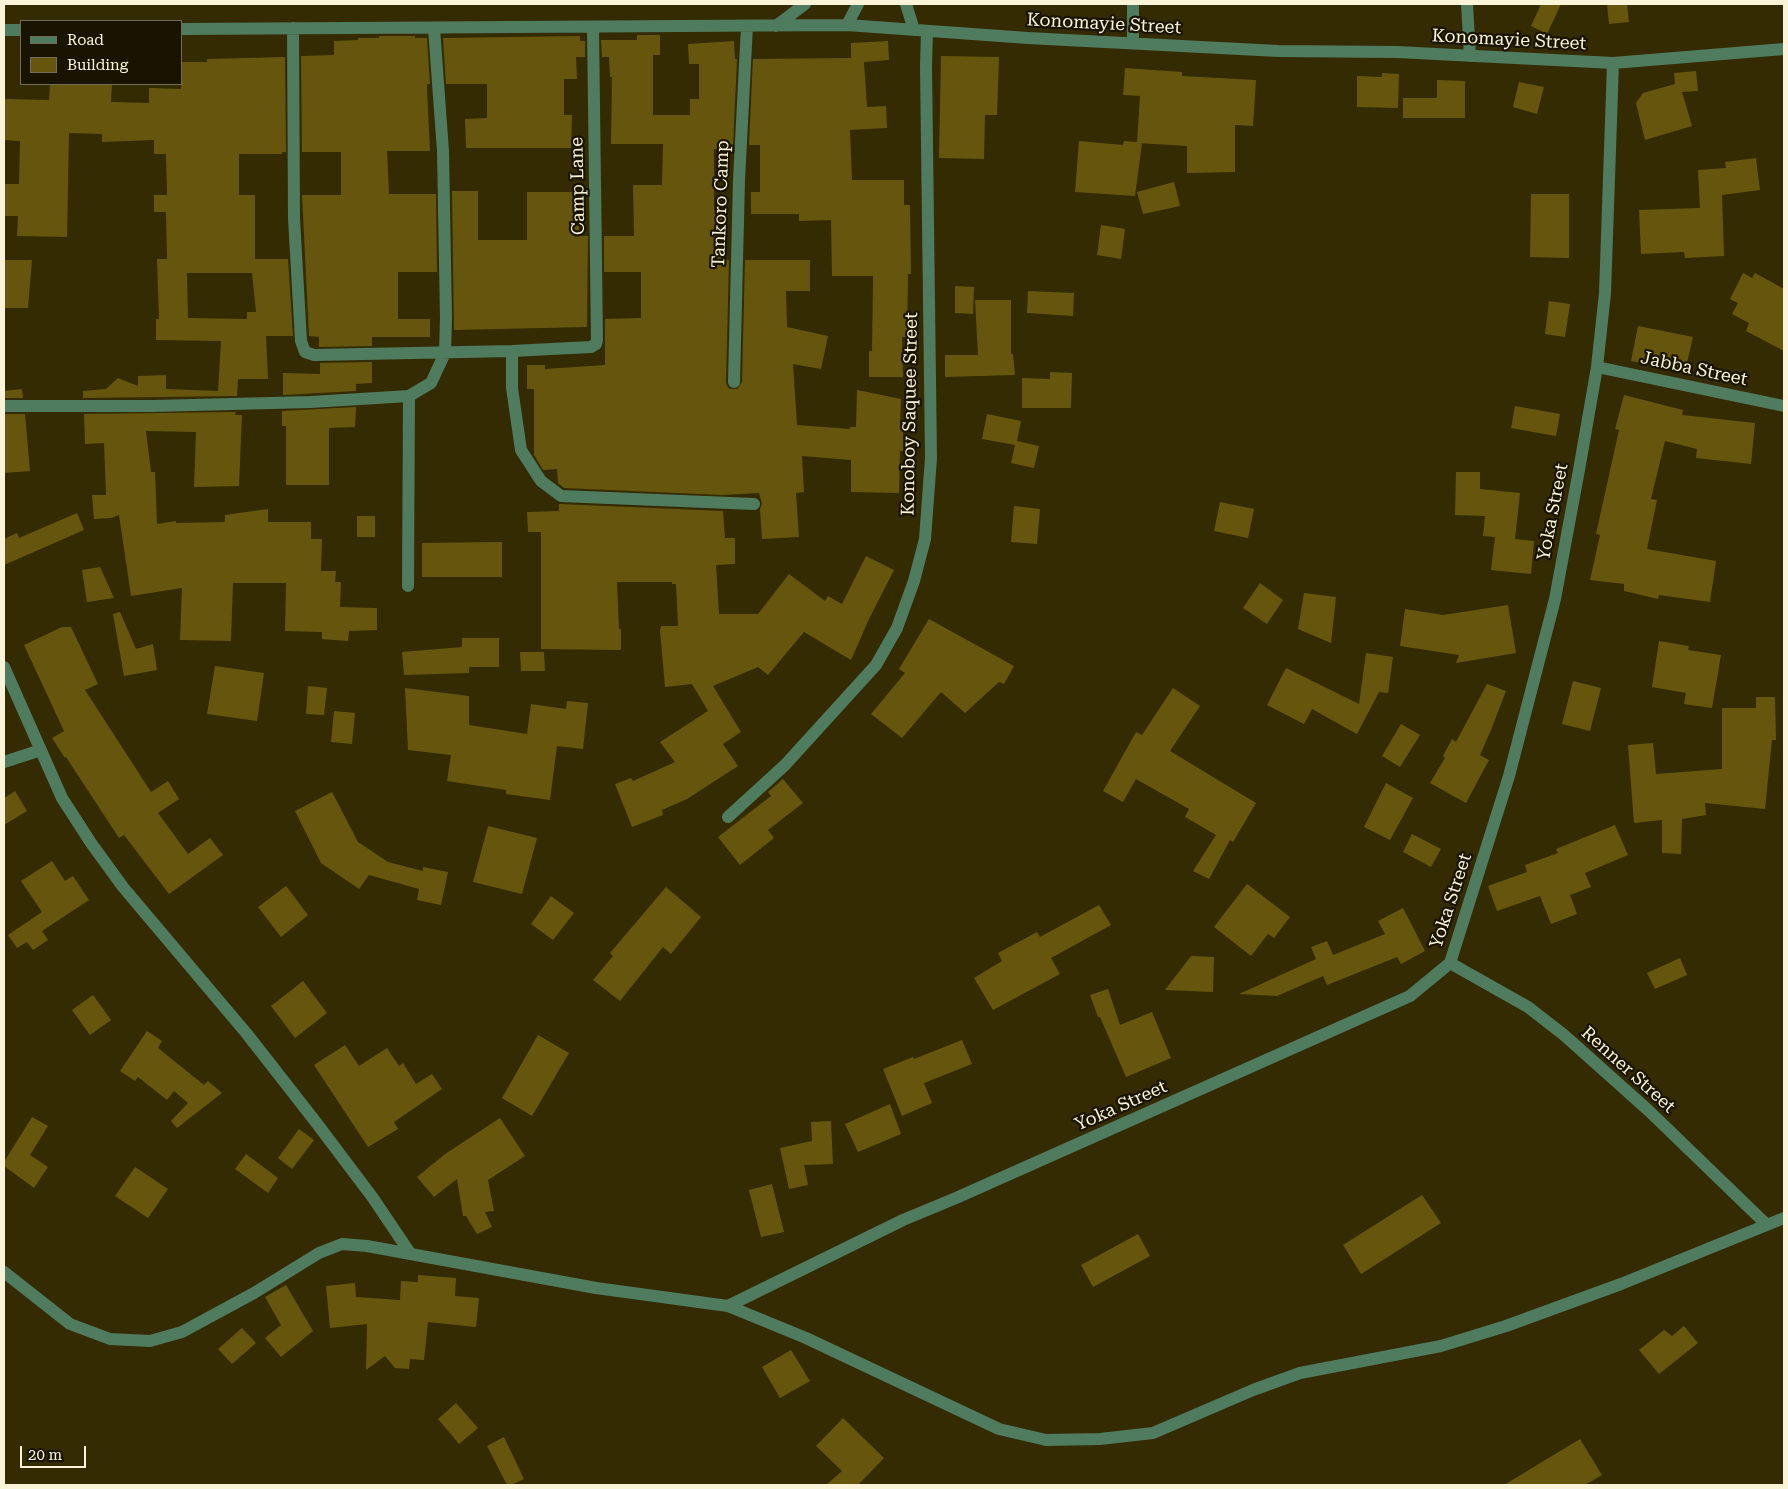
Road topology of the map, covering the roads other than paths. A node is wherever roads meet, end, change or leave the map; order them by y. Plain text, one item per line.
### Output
1 (805, 4) edge
2 (858, 4) edge
3 (906, 4) edge
4 (1133, 4) edge
5 (1467, 4) edge
6 (847, 25) junction
7 (747, 26) junction
8 (776, 26) junction
9 (593, 27) junction
10 (293, 28) junction
11 (434, 28) junction
12 (182, 29) edge
13 (4, 30) edge
14 (20, 30) edge
15 (914, 30) junction
16 (928, 31) junction
17 (1133, 43) junction
18 (1784, 49) edge
19 (1470, 56) junction
20 (1613, 63) junction
21 (512, 351) junction
22 (445, 353) junction
23 (1597, 366) junction
24 (734, 382) dead end
25 (409, 396) junction
26 (4, 406) edge
27 (1784, 406) edge
28 (754, 504) dead end
29 (408, 586) dead end
30 (4, 667) edge
31 (40, 750) junction
32 (4, 762) edge
33 (728, 817) dead end
34 (1450, 963) junction
35 (1784, 1218) edge
36 (1766, 1224) junction
37 (410, 1253) junction
38 (4, 1272) edge
39 (728, 1306) junction

1 - 8 street
2 - 6 street
3 - 15 street
4 - 17 street
5 - 19 street
6 - 8 street, Konomayie Street
6 - 15 street, Konomayie Street
7 - 8 street, Konomayie Street
7 - 9 street, Konomayie Street
7 - 24 street, Tankoro Camp
9 - 11 street, Konomayie Street
9 - 21 street, Camp Lane
10 - 11 street, Konomayie Street
10 - 12 street, Konomayie Street
10 - 22 street
11 - 22 street
13 - 14 street
15 - 16 street, Konomayie Street
16 - 17 street, Konomayie Street
16 - 33 street, Konoboy Saquee Street
17 - 19 street, Konomayie Street
18 - 20 street, Konomayie Street
19 - 20 street, Konomayie Street
20 - 23 street, Yoka Street
21 - 22 street
21 - 28 street
22 - 25 street
23 - 27 street, Jabba Street
23 - 34 street, Yoka Street
25 - 26 street
25 - 29 street
30 - 31 street
31 - 32 street
31 - 37 street
34 - 36 street, Renner Street
34 - 39 street, Yoka Street
35 - 36 street
36 - 39 street
37 - 38 street
37 - 39 street

